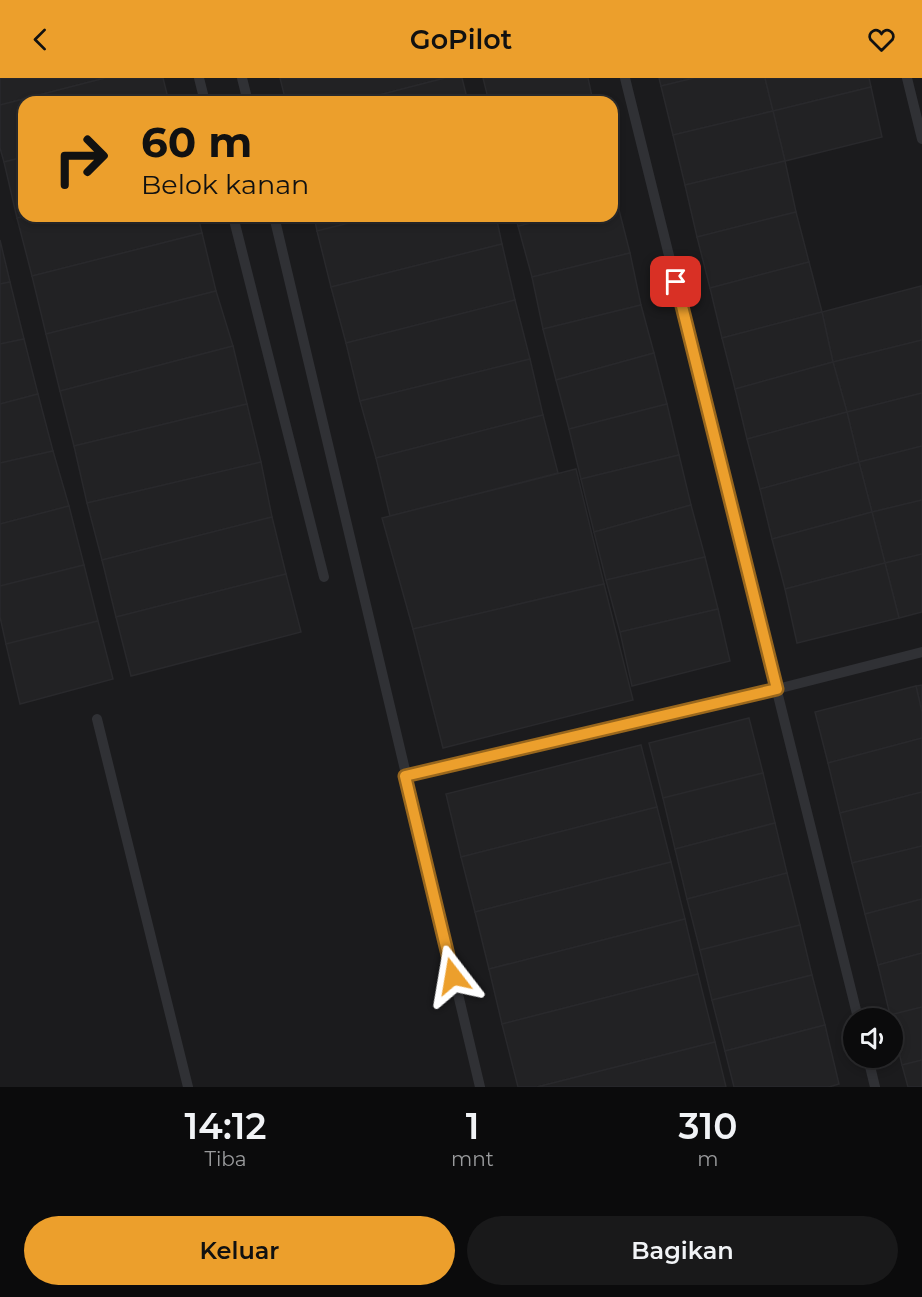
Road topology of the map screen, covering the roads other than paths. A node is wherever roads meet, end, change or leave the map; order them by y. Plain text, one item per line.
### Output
1 (199, 78) edge
2 (242, 78) edge
3 (625, 78) edge
4 (907, 78) edge
5 (204, 96) edge
6 (246, 96) edge
7 (922, 139) edge
8 (235, 222) edge
9 (275, 222) edge
10 (324, 577) dead end
11 (922, 652) edge
12 (777, 689) junction
13 (98, 719) dead end
14 (405, 776) junction
15 (856, 1008) edge
16 (870, 1068) edge
17 (188, 1087) edge
18 (480, 1087) edge
19 (875, 1087) edge

1 - 5 lane
2 - 6 lane
3 - 12 lane
4 - 7 lane
8 - 10 lane
9 - 14 lane
11 - 12 lane
12 - 14 lane
12 - 15 lane
13 - 17 lane
14 - 18 lane
16 - 19 lane

